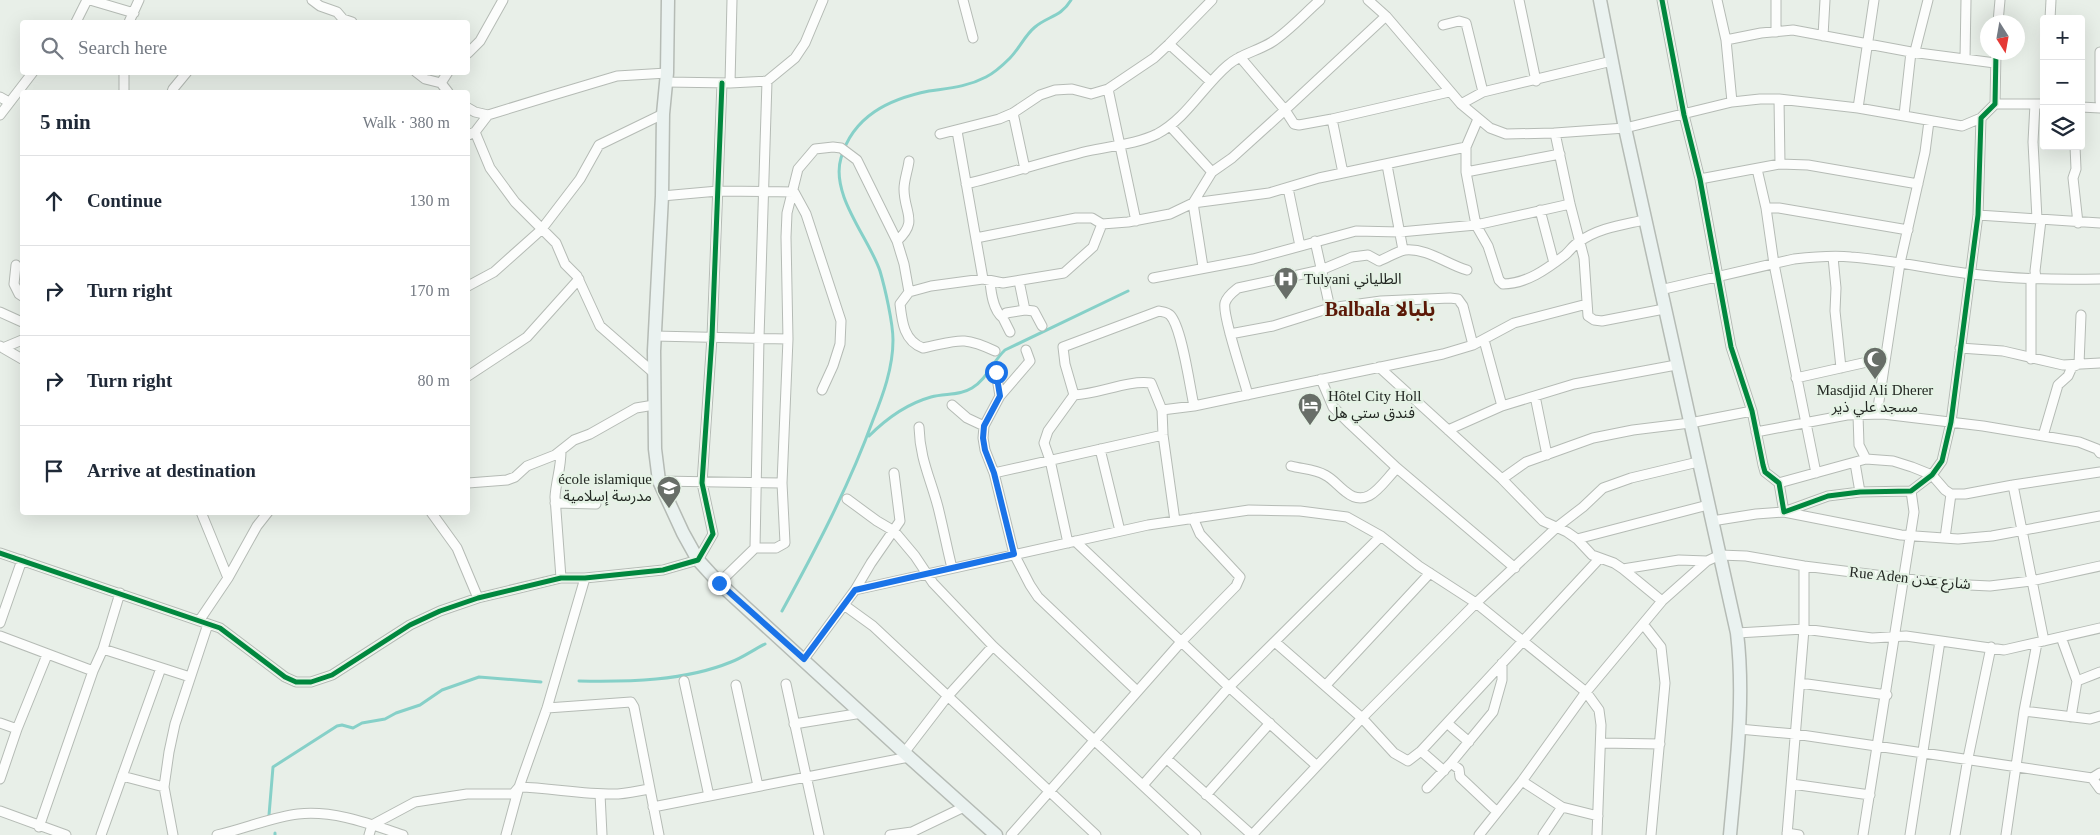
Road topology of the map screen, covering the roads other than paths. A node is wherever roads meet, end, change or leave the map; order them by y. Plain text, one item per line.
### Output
1 (89, 0) edge
2 (139, 0) edge
3 (312, 0) edge
4 (503, 0) edge
5 (668, 0) edge
6 (732, 0) edge
7 (823, 0) edge
8 (963, 0) edge
9 (1212, 0) edge
10 (1320, 0) edge
11 (1368, 0) edge
12 (1519, 0) edge
13 (1600, 0) edge
14 (1662, 0) edge
15 (1717, 0) edge
16 (1776, 0) edge
17 (1825, 0) edge
18 (1874, 0) edge
19 (1928, 0) edge
20 (1966, 0) edge
21 (2000, 0) edge
22 (2051, 0) edge
23 (134, 13) junction
24 (1999, 15) edge
25 (2050, 15) edge
26 (1386, 16) junction
27 (77, 20) edge
28 (130, 20) edge
29 (346, 20) edge
30 (1443, 25) dead end
31 (1776, 32) junction
32 (1823, 36) junction
33 (973, 38) dead end
34 (1726, 40) junction
35 (1169, 44) junction
36 (1868, 44) junction
37 (470, 52) edge
38 (1911, 52) junction
39 (2100, 52) edge
40 (1240, 58) junction
41 (1965, 58) junction
42 (1995, 60) edge
43 (1612, 61) junction
44 (1995, 63) junction
45 (32, 75) edge
46 (124, 75) edge
47 (185, 75) edge
48 (421, 75) edge
49 (446, 75) edge
50 (667, 78) junction
51 (767, 81) junction
52 (1536, 81) junction
53 (1211, 82) junction
54 (441, 83) junction
55 (726, 83) junction
56 (1108, 89) junction
57 (124, 90) edge
58 (173, 90) edge
59 (446, 90) edge
60 (1449, 92) junction
61 (1483, 92) junction
62 (0, 97) edge
63 (1779, 99) junction
64 (2100, 101) edge
65 (9, 102) junction
66 (1732, 102) junction
67 (1461, 104) junction
68 (1995, 104) junction
69 (2039, 104) edge
70 (2085, 107) edge
71 (1858, 108) junction
72 (2100, 108) edge
73 (470, 109) edge
74 (1285, 110) junction
75 (1013, 113) junction
76 (663, 114) junction
77 (0, 115) edge
78 (488, 115) junction
79 (1684, 115) junction
80 (1904, 116) junction
81 (1981, 118) junction
82 (1332, 119) junction
83 (1478, 119) junction
84 (1929, 120) junction
85 (1170, 126) junction
86 (1624, 128) junction
87 (957, 131) junction
88 (471, 133) edge
89 (940, 134) dead end
90 (1555, 134) junction
91 (1120, 144) junction
92 (1466, 148) junction
93 (2075, 150) edge
94 (1560, 154) junction
95 (909, 161) dead end
96 (1780, 164) junction
97 (1387, 165) junction
98 (1757, 168) junction
99 (1025, 170) junction
100 (1212, 172) junction
101 (1466, 172) junction
102 (1343, 173) junction
103 (1700, 179) junction
104 (966, 184) junction
105 (1918, 184) junction
106 (1288, 188) junction
107 (718, 191) junction
108 (764, 192) junction
109 (794, 192) junction
110 (662, 196) junction
111 (1193, 203) junction
112 (1570, 204) junction
113 (1766, 208) junction
114 (1540, 210) junction
115 (1978, 215) junction
116 (1644, 220) junction
117 (2039, 220) junction
118 (1136, 221) junction
119 (2078, 222) junction
120 (1102, 224) junction
121 (2100, 224) edge
122 (1476, 226) junction
123 (541, 230) junction
124 (1908, 230) junction
125 (1400, 232) junction
126 (976, 238) junction
127 (897, 241) junction
128 (1315, 241) junction
129 (1579, 242) junction
130 (1300, 246) junction
131 (1404, 250) junction
132 (1833, 257) junction
133 (1554, 262) junction
134 (1900, 262) junction
135 (1774, 264) junction
136 (16, 265) dead end
137 (1204, 267) junction
138 (1321, 270) junction
139 (1467, 270) dead end
140 (1970, 274) junction
141 (1719, 277) junction
142 (1153, 278) dead end
143 (2034, 278) junction
144 (578, 279) junction
145 (2100, 279) edge
146 (987, 280) junction
147 (1019, 281) junction
148 (470, 285) edge
149 (1660, 290) junction
150 (909, 292) junction
151 (20, 295) edge
152 (1587, 304) junction
153 (1330, 308) junction
154 (1664, 309) junction
155 (1025, 310) junction
156 (0, 312) edge
157 (2081, 315) dead end
158 (1003, 318) junction
159 (20, 321) edge
160 (1042, 326) dead end
161 (1010, 332) dead end
162 (1230, 334) junction
163 (654, 336) junction
164 (712, 337) junction
165 (759, 338) junction
166 (788, 339) junction
167 (1484, 340) junction
168 (20, 341) edge
169 (1473, 345) junction
170 (2, 347) edge
171 (1960, 348) junction
172 (1026, 350) dead end
173 (995, 351) dead end
174 (20, 358) edge
175 (1885, 358) junction
176 (2031, 359) junction
177 (2100, 363) edge
178 (2079, 364) junction
179 (1676, 365) junction
180 (1379, 367) junction
181 (1841, 368) junction
182 (996, 372) dead end
183 (655, 374) junction
184 (470, 375) edge
185 (1796, 378) junction
186 (1321, 380) junction
187 (822, 390) dead end
188 (1074, 395) junction
189 (1248, 395) junction
190 (1000, 396) junction
191 (1536, 396) junction
192 (654, 405) junction
193 (952, 405) dead end
194 (1194, 406) junction
195 (1502, 406) junction
196 (1162, 410) junction
197 (1752, 411) junction
198 (1877, 414) junction
199 (1858, 415) junction
200 (1950, 422) junction
201 (1805, 423) junction
202 (1690, 424) junction
203 (984, 426) junction
204 (919, 427) dead end
205 (1448, 430) junction
206 (1756, 432) junction
207 (1163, 435) junction
208 (2043, 436) junction
209 (1100, 449) junction
210 (561, 451) junction
211 (2100, 453) edge
212 (1547, 455) junction
213 (1866, 459) junction
214 (1050, 460) junction
215 (1698, 462) junction
216 (1854, 463) junction
217 (1291, 466) dead end
218 (1397, 468) junction
219 (894, 472) dead end
220 (1816, 472) junction
221 (2100, 472) edge
222 (994, 473) junction
223 (1932, 475) junction
224 (1502, 478) junction
225 (659, 481) junction
226 (470, 483) edge
227 (702, 483) junction
228 (756, 483) junction
229 (782, 483) junction
230 (1779, 483) junction
231 (2013, 485) junction
232 (1911, 491) junction
233 (1860, 492) junction
234 (1951, 494) junction
235 (847, 500) dead end
236 (555, 503) junction
237 (596, 504) dead end
238 (1708, 505) junction
239 (1784, 512) junction
240 (202, 515) edge
241 (266, 515) edge
242 (433, 515) edge
243 (2100, 516) edge
244 (1193, 518) junction
245 (1175, 521) junction
246 (1712, 521) junction
247 (1557, 527) junction
248 (894, 531) junction
249 (1120, 531) junction
250 (2022, 531) junction
251 (1911, 535) junction
252 (1382, 536) junction
253 (1945, 538) junction
254 (1578, 539) junction
255 (1071, 542) junction
256 (755, 548) junction
257 (0, 553) edge
258 (1014, 554) junction
259 (1720, 555) junction
260 (1599, 559) junction
261 (22, 560) junction
262 (698, 560) junction
263 (1707, 561) junction
264 (1804, 566) junction
265 (2100, 566) edge
266 (952, 568) junction
267 (1515, 568) junction
268 (1624, 569) junction
269 (1430, 573) junction
270 (927, 574) junction
271 (228, 578) junction
272 (561, 578) junction
273 (584, 578) junction
274 (1903, 579) junction
275 (2031, 581) junction
276 (719, 583) junction
277 (855, 590) junction
278 (120, 593) junction
279 (478, 598) junction
280 (1662, 601) junction
281 (1476, 604) junction
282 (844, 605) junction
283 (0, 622) edge
284 (204, 622) junction
285 (1643, 624) junction
286 (2100, 628) edge
287 (1804, 629) junction
288 (1736, 633) junction
289 (0, 636) edge
290 (1893, 637) junction
291 (2061, 637) junction
292 (1940, 640) junction
293 (1182, 642) junction
294 (1275, 642) junction
295 (1523, 642) junction
296 (2040, 642) junction
297 (993, 646) junction
298 (1991, 647) junction
299 (102, 649) junction
300 (46, 655) junction
301 (804, 659) junction
302 (1502, 663) junction
303 (161, 668) junction
304 (93, 671) junction
305 (2100, 672) edge
306 (190, 677) junction
307 (684, 681) dead end
308 (2077, 681) junction
309 (1800, 683) junction
310 (786, 684) dead end
311 (736, 685) dead end
312 (1326, 685) junction
313 (1230, 687) junction
314 (1137, 691) junction
315 (1586, 692) junction
316 (1887, 695) junction
317 (947, 697) junction
318 (547, 708) junction
319 (2024, 711) junction
320 (862, 713) junction
321 (2100, 716) edge
322 (2071, 717) junction
323 (1362, 718) junction
324 (0, 723) edge
325 (1270, 723) junction
326 (1447, 723) junction
327 (794, 724) junction
328 (17, 729) junction
329 (1739, 729) junction
330 (1795, 734) junction
331 (1094, 740) junction
332 (1469, 742) junction
333 (1601, 743) junction
334 (1660, 744) junction
335 (1876, 748) junction
336 (1420, 751) junction
337 (1922, 752) junction
338 (906, 755) junction
339 (1968, 758) junction
340 (1167, 759) junction
341 (1451, 763) junction
342 (1317, 766) junction
343 (2017, 766) junction
344 (1444, 771) junction
345 (2100, 773) edge
346 (122, 776) junction
347 (807, 777) junction
348 (2092, 778) junction
349 (0, 779) edge
350 (1522, 780) junction
351 (1792, 784) junction
352 (1143, 785) junction
353 (758, 786) junction
354 (164, 787) junction
355 (519, 787) junction
356 (1427, 788) dead end
357 (650, 789) junction
358 (2100, 789) edge
359 (1049, 791) junction
360 (600, 794) junction
361 (1206, 795) junction
362 (1870, 795) junction
363 (709, 796) junction
364 (964, 806) junction
365 (653, 807) junction
366 (1562, 807) junction
367 (0, 812) edge
368 (1497, 812) junction
369 (1598, 816) junction
370 (372, 825) junction
371 (39, 827) junction
372 (913, 834) edge
373 (1481, 834) edge
374 (1787, 834) edge
375 (66, 835) edge
376 (102, 835) edge
377 (174, 835) edge
378 (217, 835) edge
379 (369, 835) edge
380 (403, 835) edge
381 (506, 835) edge
382 (602, 835) edge
383 (659, 835) edge
384 (819, 835) edge
385 (890, 835) edge
386 (996, 835) edge
387 (1011, 835) edge
388 (1096, 835) edge
389 (1196, 835) edge
390 (1252, 835) edge
391 (1543, 835) edge
392 (1597, 835) edge
393 (1651, 835) edge
394 (1730, 835) edge
395 (1799, 835) edge
396 (1864, 835) edge
397 (1910, 835) edge
398 (1955, 835) edge
399 (2006, 835) edge

1 - 23 street
1 - 27 street
2 - 23 street
3 - 29 street
4 - 37 street
5 - 50 street
6 - 55 street
7 - 51 street
8 - 33 street
9 - 35 street
10 - 40 street
11 - 26 street
12 - 52 street
13 - 43 street
14 - 79 street
15 - 34 street
16 - 31 street
17 - 32 street
18 - 36 street
19 - 38 street
20 - 41 street
21 - 24 street
22 - 25 street
23 - 28 street
26 - 60 street
26 - 74 street
30 - 61 street
31 - 32 street
31 - 34 street
32 - 36 street
34 - 66 street
35 - 53 street
35 - 56 street
36 - 38 street
36 - 71 street
38 - 41 street
38 - 80 street
39 - 64 street
40 - 53 street
40 - 74 street
41 - 44 street
42 - 44 street
43 - 52 street
43 - 86 street
44 - 68 street
45 - 65 street
46 - 57 street
47 - 58 street
48 - 54 street
49 - 54 street
50 - 55 street
50 - 76 street
50 - 78 street
51 - 55 street
51 - 108 street
52 - 61 street
53 - 85 street
54 - 59 street
55 - 107 street
56 - 75 street
56 - 91 street
60 - 67 street
60 - 82 street
61 - 67 street
62 - 65 street
63 - 66 street
63 - 71 street
63 - 96 street
65 - 77 street
66 - 79 street
67 - 83 street
68 - 69 street
68 - 81 street
69 - 117 street
70 - 72 street
71 - 80 street
73 - 78 street
74 - 82 street
74 - 100 street
75 - 87 street
75 - 99 street
76 - 110 street
76 - 123 street
78 - 88 street
79 - 86 street
79 - 103 street
80 - 84 street
81 - 84 street
81 - 115 street
82 - 102 street
83 - 90 street
83 - 92 street
84 - 105 street
85 - 91 street
85 - 100 street
86 - 90 street
86 - 116 street
87 - 89 street
87 - 104 street
88 - 123 street
90 - 94 street
91 - 99 street
91 - 118 street
92 - 97 street
92 - 101 street
93 - 119 street
94 - 101 street
94 - 112 street
95 - 127 street
96 - 98 street
96 - 105 street
97 - 102 street
97 - 125 street
98 - 103 street
98 - 113 street
99 - 104 street
100 - 111 street
101 - 122 street
102 - 106 street
103 - 141 street
104 - 126 street
105 - 124 street
106 - 111 street
106 - 130 street
107 - 108 street
107 - 110 street
107 - 164 street
108 - 109 street
108 - 165 street
109 - 127 street
109 - 166 street
109 - 187 street
110 - 163 street
111 - 118 street
111 - 137 street
112 - 114 street
112 - 129 street
113 - 124 street
113 - 135 street
114 - 122 street
114 - 133 street
115 - 117 street
115 - 140 street
116 - 129 street
116 - 149 street
117 - 119 street
117 - 143 street
118 - 120 street
119 - 121 street
120 - 126 street
120 - 147 street
122 - 125 street
122 - 133 street
123 - 144 street
123 - 148 street
124 - 134 street
125 - 128 street
125 - 131 street
126 - 146 street
127 - 150 street
128 - 130 street
128 - 138 street
129 - 133 street
129 - 152 street
130 - 137 street
131 - 138 street
131 - 139 street
132 - 134 street
132 - 135 street
132 - 181 street
134 - 140 street
134 - 175 street
135 - 141 street
135 - 185 street
136 - 151 street
137 - 142 street
138 - 153 street
138 - 162 street
140 - 143 street
140 - 171 street
141 - 149 street
141 - 197 street
143 - 145 street
143 - 176 street
144 - 183 street
144 - 184 street
146 - 147 street
146 - 150 street
146 - 158 street
147 - 155 street
149 - 154 street
150 - 173 street
152 - 154 street
152 - 167 street
153 - 162 street
153 - 169 street
154 - 179 street
155 - 158 street
155 - 160 street
156 - 159 street
157 - 178 street
158 - 161 street
162 - 189 street
163 - 164 street
163 - 183 street
164 - 165 street
164 - 227 street
165 - 166 street
165 - 228 street
166 - 229 street
167 - 169 street
167 - 195 street
168 - 170 street
169 - 180 street
170 - 174 street
171 - 176 street
171 - 200 street
172 - 190 street
175 - 181 street
175 - 198 street
176 - 178 street
177 - 178 street
178 - 208 street
179 - 191 street
179 - 202 street
180 - 186 street
180 - 205 street
181 - 185 street
182 - 190 street
183 - 192 street
185 - 201 street
186 - 189 street
186 - 218 street
188 - 194 street
188 - 196 street
188 - 214 street
189 - 194 street
190 - 203 street
191 - 195 street
191 - 212 street
192 - 210 street
192 - 225 street
193 - 203 street
194 - 196 street
195 - 205 street
196 - 207 street
197 - 202 street
197 - 206 street
198 - 199 street
198 - 200 street
199 - 201 street
199 - 213 street
200 - 208 street
200 - 223 street
201 - 206 street
201 - 220 street
202 - 212 street
202 - 215 street
203 - 222 street
204 - 266 street
205 - 224 street
206 - 230 street
207 - 209 street
207 - 245 street
208 - 211 street
209 - 214 street
209 - 249 street
210 - 226 street
210 - 236 street
212 - 224 street
213 - 216 street
213 - 223 street
214 - 222 street
214 - 255 street
215 - 238 street
215 - 247 street
216 - 220 street
216 - 233 street
217 - 218 street
218 - 267 street
219 - 248 street
220 - 230 street
221 - 231 street
222 - 258 street
223 - 232 street
223 - 234 street
224 - 247 street
225 - 227 street
225 - 262 street
227 - 228 street
227 - 262 street
228 - 229 street
228 - 256 street
229 - 256 street
230 - 239 street
231 - 234 street
231 - 250 street
232 - 233 street
232 - 251 street
233 - 239 street
234 - 253 street
235 - 248 street
236 - 237 street
236 - 272 street
238 - 246 street
238 - 254 street
239 - 246 street
239 - 251 street
240 - 271 street
241 - 271 street
242 - 279 street
243 - 250 street
244 - 245 street
244 - 252 street
244 - 293 street
245 - 249 street
246 - 259 street
247 - 254 street
247 - 267 street
248 - 270 street
248 - 277 street
249 - 255 street
250 - 253 street
250 - 275 street
251 - 253 street
251 - 274 street
252 - 269 street
252 - 294 street
254 - 260 street
255 - 258 street
255 - 293 street
256 - 276 street
257 - 261 street
258 - 266 street
258 - 314 street
259 - 263 street
259 - 264 street, Rue Aden شارع عدن
259 - 288 street
260 - 268 street
260 - 295 street
261 - 278 street
261 - 283 street
262 - 273 street
262 - 276 street
263 - 268 street
263 - 280 street
264 - 274 street, Rue Aden شارع عدن
264 - 287 street
265 - 275 street, Rue Aden شارع عدن
266 - 270 street
267 - 281 street
268 - 280 street
269 - 281 street
269 - 312 street
270 - 277 street
270 - 297 street
271 - 284 street
272 - 273 street
272 - 279 street
273 - 318 street
274 - 275 street, Rue Aden شارع عدن
274 - 290 street
275 - 296 street
276 - 301 street
277 - 282 street
278 - 284 street
278 - 299 street
279 - 284 street
280 - 285 street
281 - 295 street
281 - 323 street
282 - 301 street
282 - 317 street
284 - 306 street
285 - 315 street
285 - 334 street
286 - 291 street
287 - 288 street
287 - 290 street
287 - 309 street
288 - 329 street
289 - 300 street
290 - 292 street
290 - 316 street
291 - 296 street
291 - 308 street
292 - 298 street
292 - 337 street
293 - 313 street
293 - 314 street
294 - 312 street
294 - 313 street
295 - 302 street
295 - 315 street
296 - 298 street
296 - 319 street
297 - 317 street
297 - 331 street
298 - 339 street
299 - 303 street
299 - 304 street
300 - 304 street
300 - 328 street
301 - 320 street
302 - 326 street
302 - 332 street
303 - 306 street
303 - 346 street
304 - 371 street
305 - 308 street
306 - 354 street
307 - 363 street
308 - 322 street
309 - 316 street
309 - 330 street
310 - 327 street
311 - 353 street
312 - 323 street
313 - 325 street
313 - 340 street
314 - 331 street
315 - 333 street
315 - 350 street
316 - 335 street
317 - 338 street
317 - 359 street
318 - 355 street
318 - 357 street
319 - 322 street
319 - 343 street
320 - 327 street
320 - 338 street
321 - 322 street
323 - 336 street
323 - 342 street
324 - 328 street
325 - 342 street
325 - 361 street
326 - 332 street
326 - 336 street
327 - 347 street
328 - 349 street
329 - 330 street
329 - 394 street
330 - 335 street
330 - 351 street
331 - 352 street
331 - 359 street
332 - 341 street
333 - 334 street
333 - 369 street
334 - 393 street
335 - 337 street
335 - 362 street
336 - 344 street
337 - 339 street
337 - 397 street
338 - 347 street
338 - 364 street
339 - 343 street
339 - 398 street
340 - 352 street
340 - 361 street
341 - 344 street
341 - 368 street
342 - 390 street
343 - 348 street
343 - 399 street
344 - 356 street
345 - 348 street
346 - 354 street
346 - 376 street
347 - 353 street
347 - 384 street
348 - 358 street
350 - 366 street
350 - 368 street
351 - 362 street
351 - 374 street
352 - 389 street
353 - 363 street
354 - 377 street
355 - 360 street
355 - 370 street
355 - 381 street
357 - 360 street
357 - 365 street
359 - 387 street
359 - 388 street
360 - 382 street
361 - 390 street
362 - 396 street
363 - 365 street
364 - 372 street
364 - 386 street
365 - 383 street
366 - 369 street
366 - 391 street
367 - 371 street
368 - 373 street
369 - 392 street
370 - 378 street
370 - 379 street
370 - 380 street
371 - 375 street
372 - 385 street
374 - 395 street

